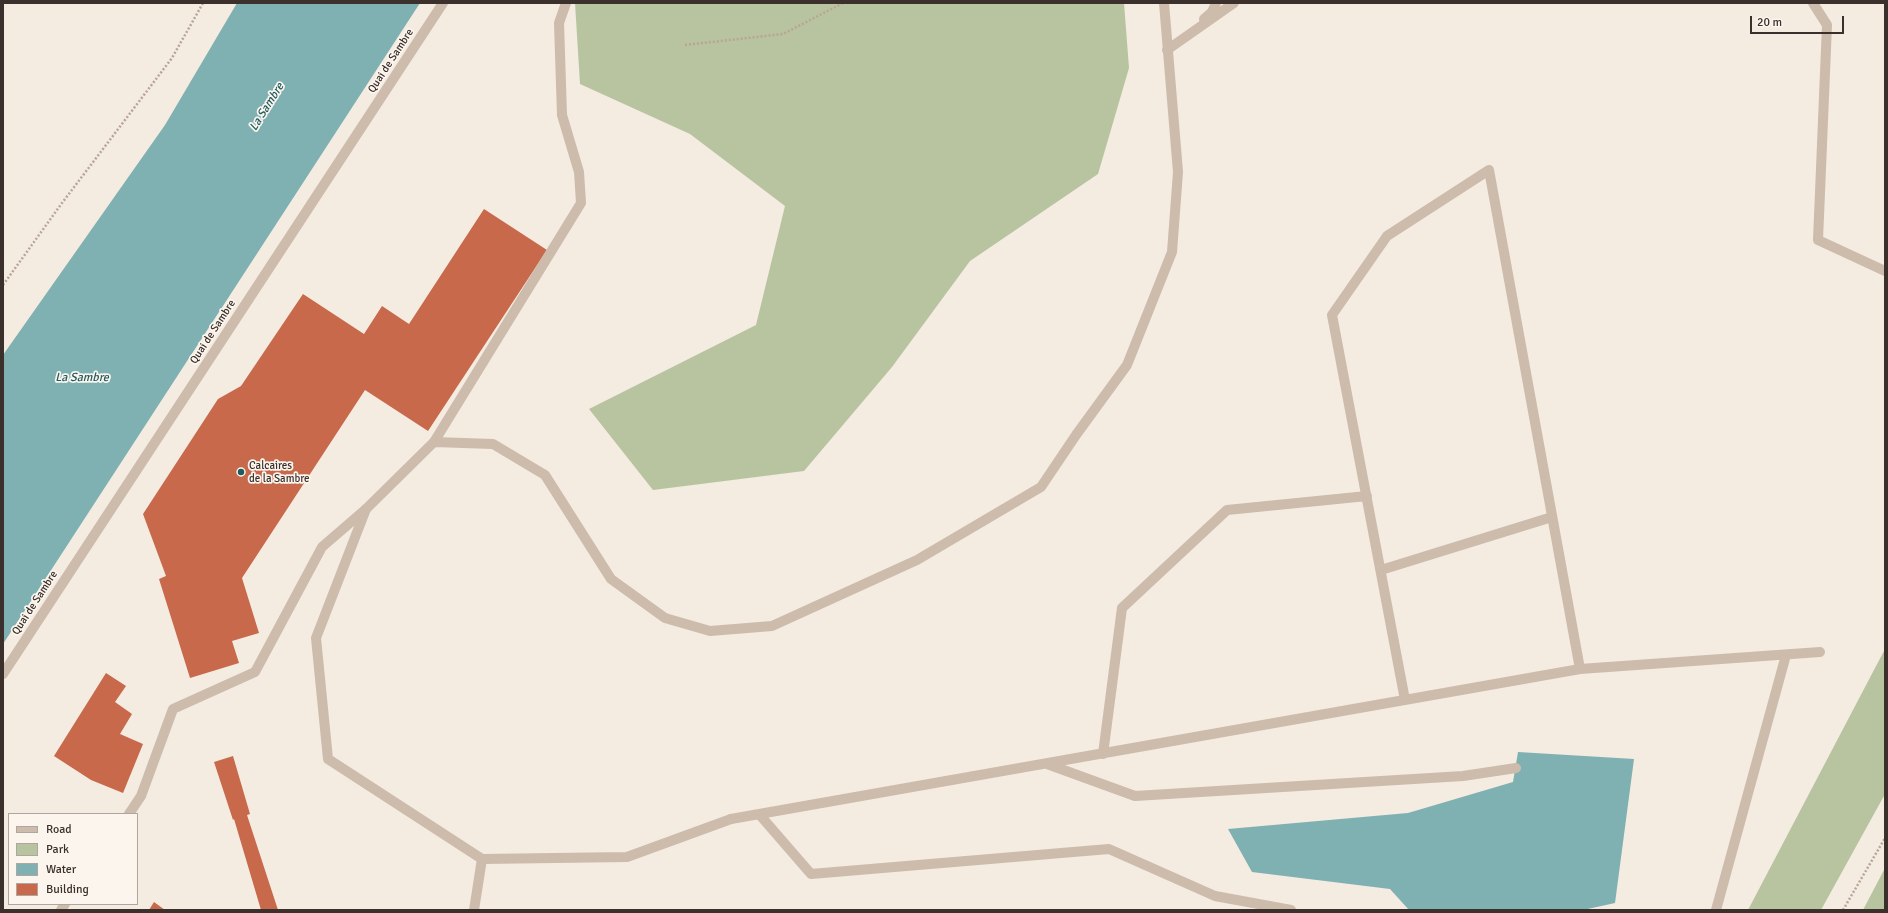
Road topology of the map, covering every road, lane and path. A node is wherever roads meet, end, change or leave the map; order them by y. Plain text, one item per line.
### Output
1 (203, 3) edge
2 (443, 3) edge
3 (566, 3) edge
4 (843, 3) edge
5 (1164, 3) edge
6 (1216, 3) edge
7 (1234, 3) edge
8 (1813, 3) edge
9 (685, 45) dead end
10 (1167, 50) junction
11 (1885, 271) edge
12 (3, 286) edge
13 (434, 442) junction
14 (1366, 496) junction
15 (366, 509) junction
16 (1552, 517) junction
17 (1381, 570) junction
18 (1820, 652) dead end
19 (1786, 654) junction
20 (1580, 670) junction
21 (3, 674) edge
22 (1405, 700) junction
23 (1102, 754) junction
24 (1045, 764) junction
25 (1516, 768) dead end
26 (130, 813) edge
27 (759, 814) junction
28 (1885, 838) edge
29 (482, 859) junction
30 (474, 910) edge
31 (1291, 910) edge
32 (1716, 910) edge
33 (1843, 910) edge

1 - 12 path
2 - 21 street, Quai de Sambre
3 - 13 street
4 - 9 path
5 - 10 street
6 - 10 street
7 - 10 street
8 - 11 street
10 - 13 street
13 - 15 street
14 - 16 street
14 - 17 street
14 - 23 street
15 - 26 street
15 - 29 street
16 - 17 street
16 - 20 street
17 - 22 street
18 - 19 street
19 - 20 street
19 - 32 street
20 - 22 street
22 - 23 street
23 - 24 street
24 - 25 street
24 - 27 street
27 - 29 street
27 - 31 street
28 - 33 path
29 - 30 street

